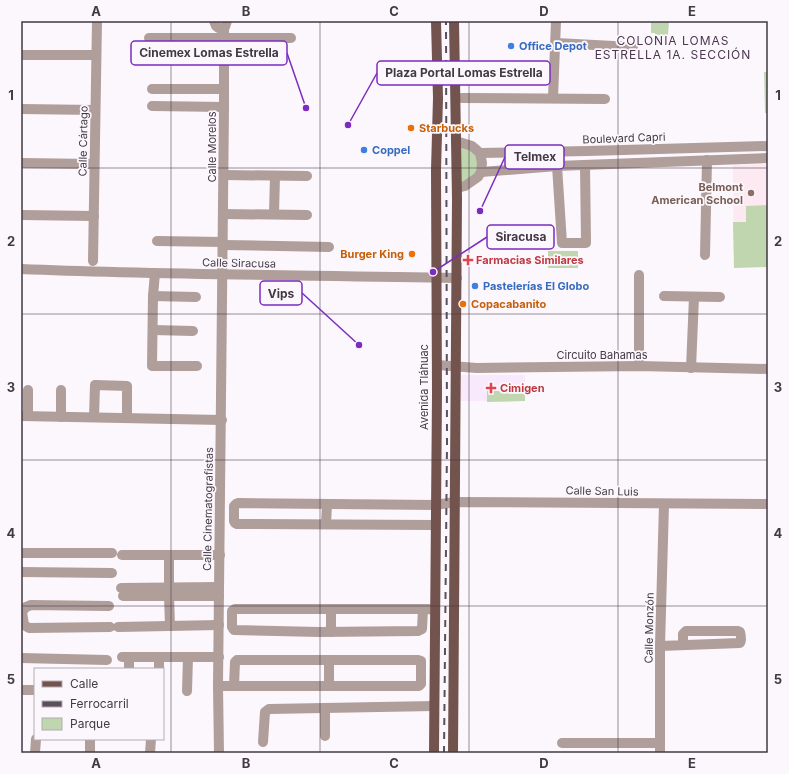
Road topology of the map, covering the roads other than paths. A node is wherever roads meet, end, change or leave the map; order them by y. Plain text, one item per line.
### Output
1 (97, 21) edge
2 (214, 21) edge
3 (436, 21) edge
4 (454, 21) edge
5 (556, 21) edge
6 (225, 29) edge
7 (149, 38) dead end
8 (291, 38) dead end
9 (556, 43) junction
10 (633, 47) dead end
11 (224, 54) junction
12 (21, 55) edge
13 (96, 55) junction
14 (150, 56) dead end
15 (152, 89) dead end
16 (224, 89) junction
17 (462, 98) dead end
18 (553, 98) junction
19 (605, 99) dead end
20 (152, 106) dead end
21 (224, 107) junction
22 (21, 109) edge
23 (95, 110) junction
24 (456, 141) junction
25 (768, 146) edge
26 (480, 153) junction
27 (768, 158) edge
28 (707, 160) junction
29 (21, 163) edge
30 (94, 164) junction
31 (558, 166) junction
32 (585, 166) junction
33 (482, 172) junction
34 (224, 175) junction
35 (275, 176) junction
36 (307, 176) dead end
37 (457, 188) junction
38 (224, 214) junction
39 (274, 214) junction
40 (306, 215) dead end
41 (21, 216) edge
42 (94, 216) junction
43 (157, 241) dead end
44 (223, 243) junction
45 (329, 246) dead end
46 (705, 255) dead end
47 (92, 261) dead end
48 (21, 269) edge
49 (223, 270) junction
50 (154, 273) junction
51 (639, 275) dead end
52 (436, 278) junction
53 (457, 278) junction
54 (153, 296) junction
55 (664, 296) dead end
56 (694, 296) junction
57 (196, 297) dead end
58 (720, 297) dead end
59 (153, 330) junction
60 (193, 331) dead end
61 (437, 365) junction
62 (197, 366) dead end
63 (456, 366) junction
64 (639, 366) junction
65 (691, 368) junction
66 (768, 370) edge
67 (28, 390) dead end
68 (61, 390) dead end
69 (24, 416) edge
70 (61, 417) junction
71 (94, 417) junction
72 (127, 418) junction
73 (222, 420) junction
74 (455, 502) junction
75 (327, 504) junction
76 (664, 504) junction
77 (768, 504) edge
78 (435, 505) junction
79 (326, 524) junction
80 (435, 525) junction
81 (21, 553) edge
82 (169, 555) junction
83 (220, 555) junction
84 (21, 572) edge
85 (112, 573) dead end
86 (122, 592) dead end
87 (169, 592) junction
88 (219, 592) junction
89 (109, 606) dead end
90 (331, 609) junction
91 (423, 609) junction
92 (435, 610) junction
93 (21, 615) edge
94 (170, 626) junction
95 (219, 626) junction
96 (331, 632) junction
97 (683, 645) junction
98 (660, 646) junction
99 (159, 657) junction
100 (188, 657) junction
101 (219, 657) junction
102 (21, 658) edge
103 (107, 660) dead end
104 (329, 660) junction
105 (129, 668) edge
106 (159, 668) edge
107 (218, 686) junction
108 (234, 686) junction
109 (329, 686) junction
110 (21, 690) edge
111 (34, 690) edge
112 (187, 691) dead end
113 (434, 706) junction
114 (325, 708) junction
115 (325, 736) dead end
116 (36, 740) edge
117 (90, 740) edge
118 (151, 740) edge
119 (263, 742) dead end
120 (562, 743) dead end
121 (660, 748) edge
122 (35, 753) edge
123 (90, 753) edge
124 (150, 753) edge
125 (219, 753) edge
126 (434, 753) edge
127 (453, 753) edge

1 - 13 street, Calle Cártago
2 - 6 street
3 - 52 main road, Avenida Tláhuac
4 - 24 main road
5 - 9 street
6 - 7 street
6 - 8 street
6 - 11 street, Calle Morelos
9 - 10 street
9 - 18 street
11 - 14 street
11 - 16 street, Calle Morelos
12 - 13 street
13 - 23 street, Calle Cártago
15 - 16 street
16 - 21 street, Calle Morelos
17 - 18 street
18 - 19 street
20 - 21 street
21 - 34 street, Calle Morelos
22 - 23 street
23 - 30 street, Calle Cártago
24 - 26 street
24 - 37 main road
25 - 26 street, Boulevard Capri
26 - 33 street
27 - 28 street
28 - 32 street
28 - 46 street
29 - 30 street
30 - 42 street, Calle Cártago
31 - 32 street
31 - 32 street
31 - 33 street
33 - 37 street
34 - 35 street
34 - 38 street, Calle Morelos
35 - 36 street
35 - 39 street
37 - 53 main road
38 - 39 street
38 - 44 street, Calle Morelos
39 - 40 street
41 - 42 street
42 - 47 street, Calle Cártago
43 - 44 street
44 - 45 street
44 - 49 street, Calle Morelos
48 - 50 street, Calle Siracusa
49 - 50 street, Calle Siracusa
49 - 52 street, Calle Siracusa
49 - 73 street, Calle Cinematografistas
50 - 54 street
51 - 64 street
52 - 53 street, Calle Siracusa
52 - 61 main road, Avenida Tláhuac
53 - 63 main road
54 - 57 street
54 - 59 street
55 - 56 street
56 - 58 street
56 - 65 street
59 - 60 street
59 - 62 street
61 - 63 street, Circuito Bahamas
61 - 78 main road, Avenida Tláhuac
63 - 64 street, Circuito Bahamas
63 - 74 main road
64 - 65 street, Circuito Bahamas
65 - 66 street, Circuito Bahamas
67 - 69 street
68 - 70 street
69 - 70 street
70 - 71 street
71 - 72 street
71 - 72 street
72 - 73 street
73 - 83 street, Calle Cinematografistas
74 - 76 street, Calle San Luis
74 - 78 street, Calle San Luis
74 - 127 main road
75 - 78 street, Calle San Luis
75 - 79 street
75 - 79 street, Calle San Luis
76 - 77 street, Calle San Luis
76 - 98 street, Calle Monzón
78 - 80 main road, Avenida Tláhuac
79 - 80 street
80 - 92 main road, Avenida Tláhuac
81 - 82 street
82 - 83 street
82 - 87 street
83 - 88 street, Calle Cinematografistas
84 - 85 street
86 - 87 street
87 - 88 street
87 - 94 street
88 - 95 street, Calle Cinematografistas
89 - 93 street
90 - 91 street
90 - 96 street
90 - 96 street
91 - 92 street
91 - 96 street
92 - 113 main road, Avenida Tláhuac
93 - 94 street
94 - 95 street
95 - 101 street, Calle Cinematografistas
97 - 97 street
97 - 98 street
98 - 121 street, Calle Monzón
99 - 100 street
99 - 105 street
99 - 106 street
100 - 101 street
100 - 112 street
101 - 107 street, Calle Cinematografistas
102 - 103 street
104 - 108 street
104 - 109 street
104 - 109 street
107 - 108 street
107 - 125 street, Calle Cinematografistas
108 - 109 street
110 - 111 street
113 - 114 street
113 - 126 main road, Avenida Tláhuac
114 - 115 street
114 - 119 street
116 - 122 street
117 - 123 street
118 - 124 street
120 - 121 street

